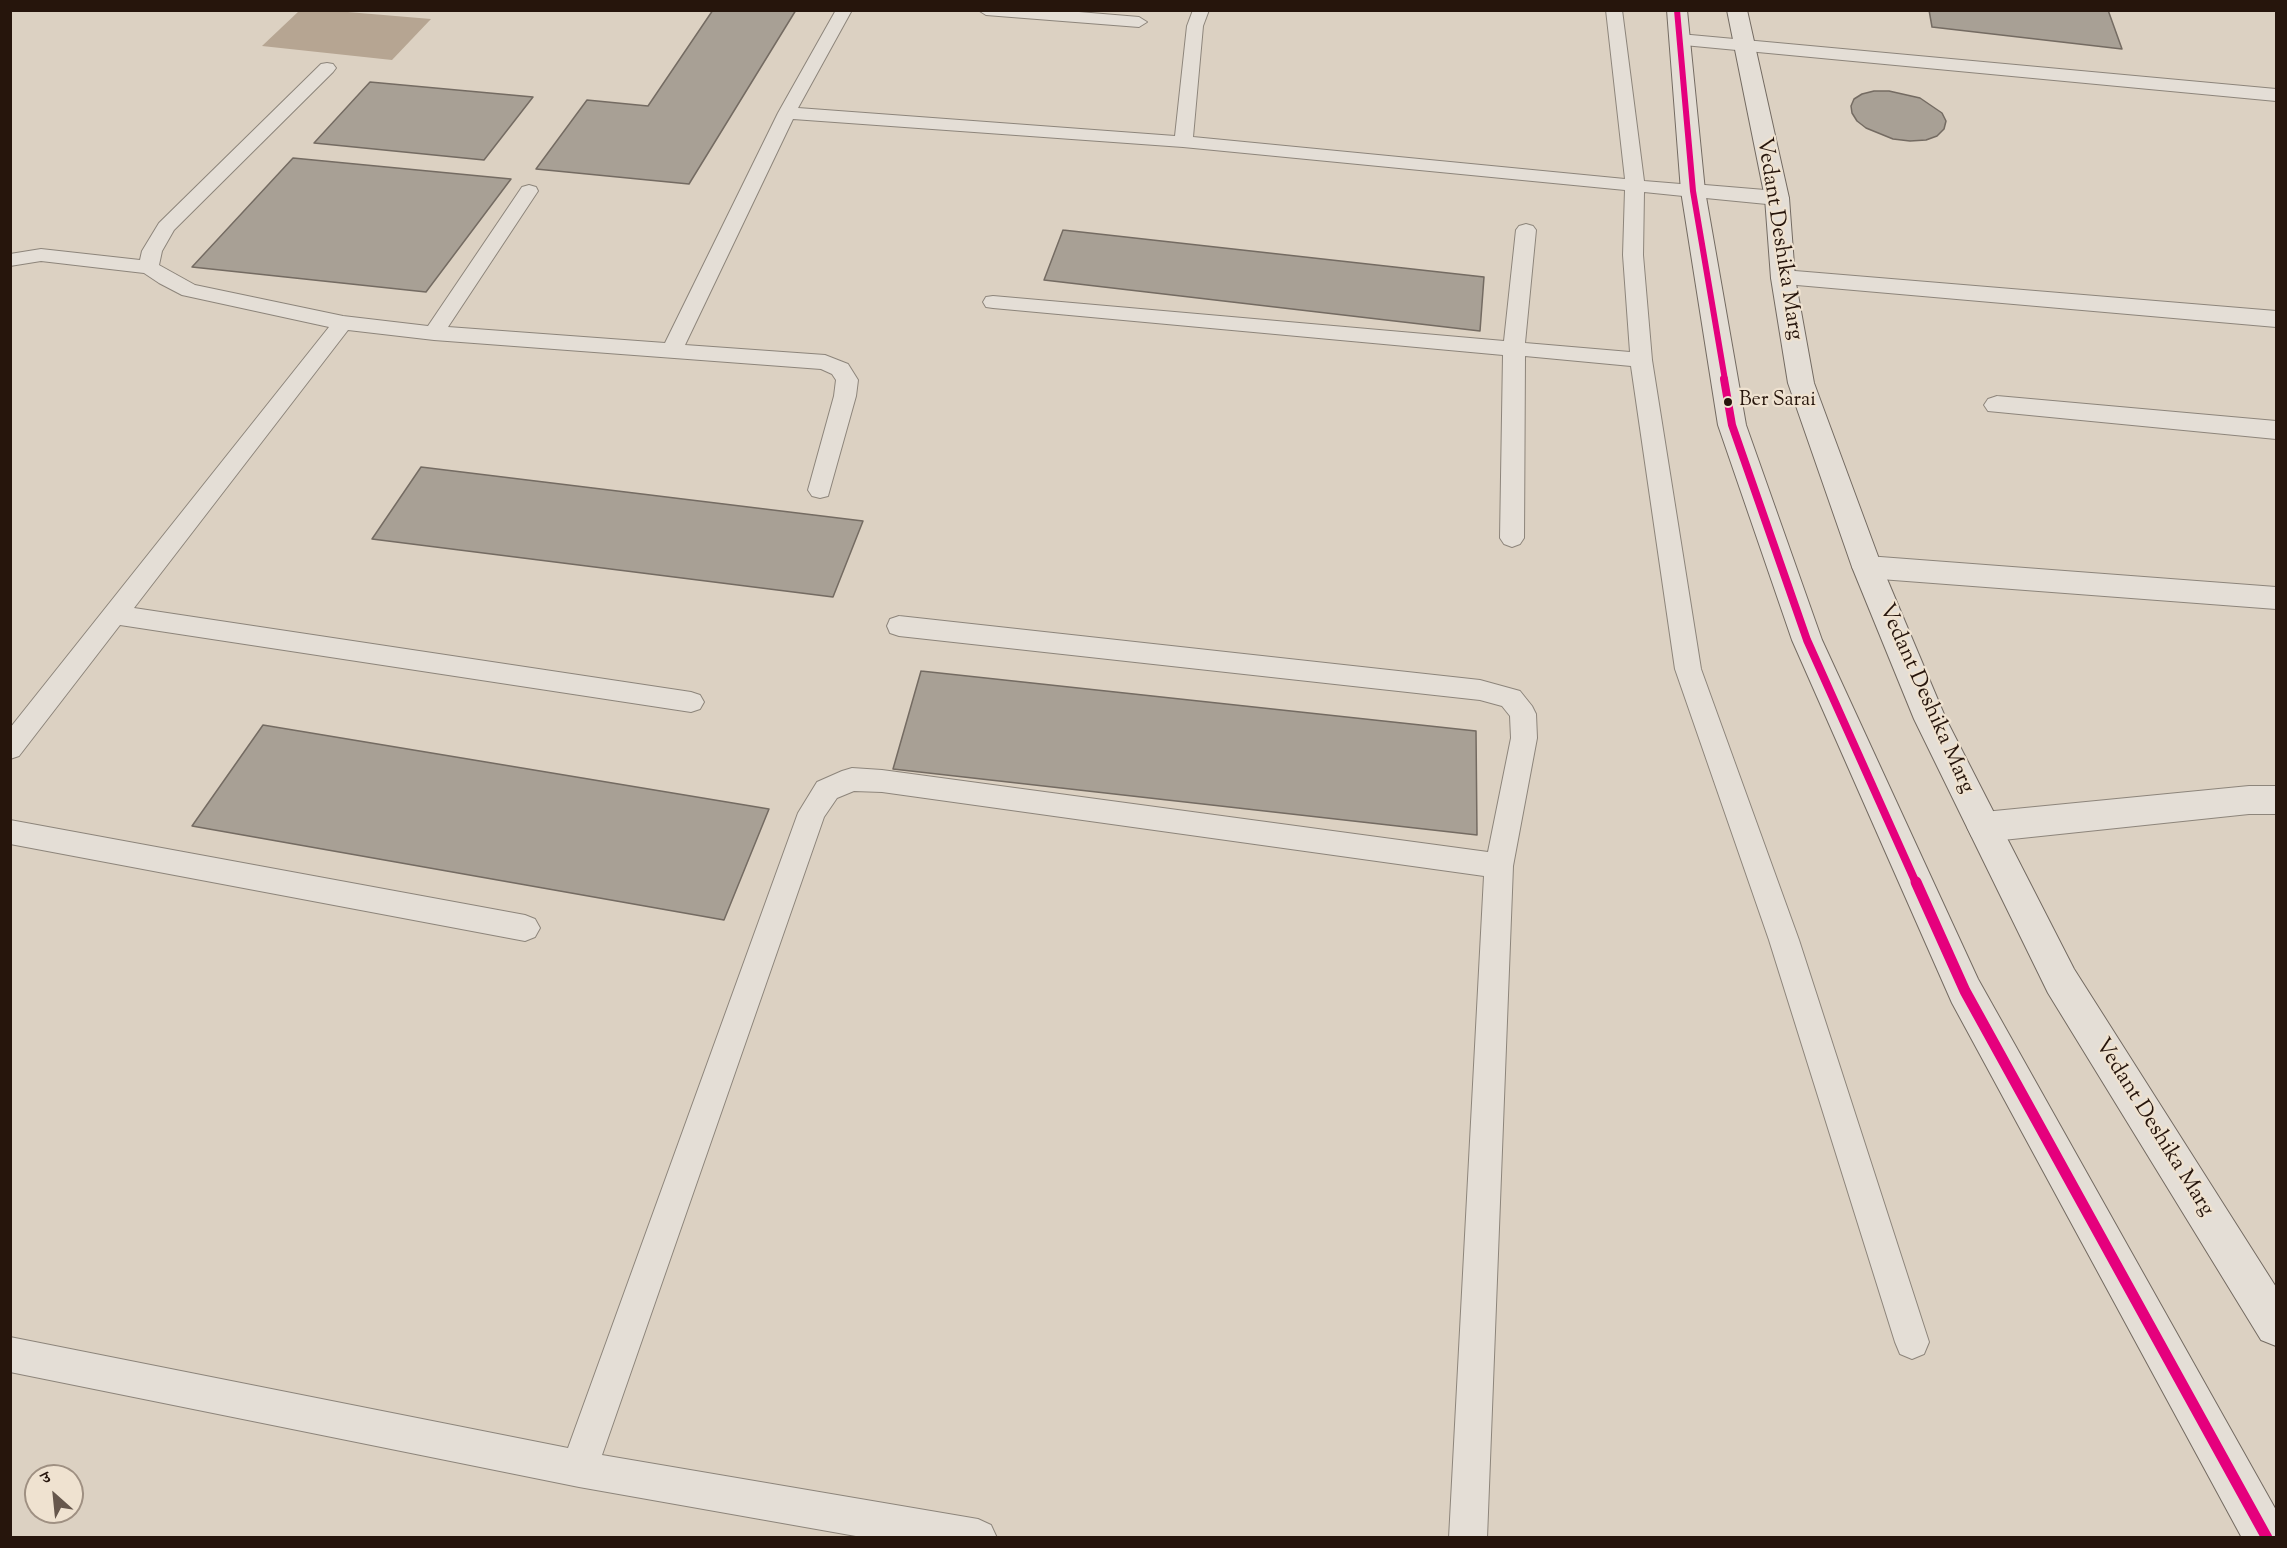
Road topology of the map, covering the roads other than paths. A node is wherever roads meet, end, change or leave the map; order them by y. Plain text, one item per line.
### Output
1 (844, 10) edge
2 (986, 10) edge
3 (1201, 10) edge
4 (1614, 10) edge
5 (1737, 10) edge
6 (1139, 22) dead end
7 (1679, 25) edge
8 (1743, 45) junction
9 (327, 68) dead end
10 (2277, 95) edge
11 (787, 113) junction
12 (1183, 142) junction
13 (1635, 186) junction
14 (529, 191) dead end
15 (1693, 191) junction
16 (1777, 198) junction
17 (1526, 230) dead end
18 (10, 260) edge
19 (149, 267) junction
20 (1782, 278) junction
21 (993, 302) dead end
22 (2277, 320) edge
23 (343, 323) junction
24 (434, 333) junction
25 (1514, 349) junction
26 (671, 352) junction
27 (1641, 360) junction
28 (1997, 405) dead end
29 (2277, 430) edge
30 (820, 490) dead end
31 (1512, 538) dead end
32 (1867, 567) junction
33 (2277, 598) edge
34 (115, 615) junction
35 (899, 626) dead end
36 (691, 702) dead end
37 (10, 748) edge
38 (2277, 800) edge
39 (1984, 826) junction
40 (10, 832) edge
41 (1499, 867) junction
42 (525, 928) dead end
43 (2277, 1325) edge
44 (1912, 1342) dead end
45 (10, 1354) edge
46 (579, 1468) junction
47 (978, 1538) edge
48 (1468, 1538) edge
49 (2267, 1538) edge

1 - 11 lane
2 - 6 lane
3 - 12 lane
4 - 13 lane
5 - 8 main road, Vedant Deshika Marg
7 - 8 main road
7 - 15 main road
8 - 10 main road
8 - 16 main road, Vedant Deshika Marg
9 - 19 lane
11 - 12 lane
11 - 26 lane
12 - 13 lane
13 - 15 lane
13 - 27 lane
14 - 24 lane
15 - 16 main road
15 - 49 main road
16 - 20 main road, Vedant Deshika Marg
17 - 25 lane
18 - 19 lane
19 - 23 lane
20 - 22 main road
20 - 32 main road, Vedant Deshika Marg
21 - 25 lane
23 - 24 lane
23 - 34 lane
24 - 26 lane
25 - 27 lane
25 - 31 lane
26 - 30 lane
27 - 44 lane
28 - 29 main road
32 - 33 main road
32 - 39 main road, Vedant Deshika Marg
34 - 36 lane
34 - 37 lane
35 - 41 lane
38 - 39 main road
39 - 43 main road, Vedant Deshika Marg
40 - 42 lane
41 - 46 lane
41 - 48 lane
45 - 46 lane
46 - 47 lane

